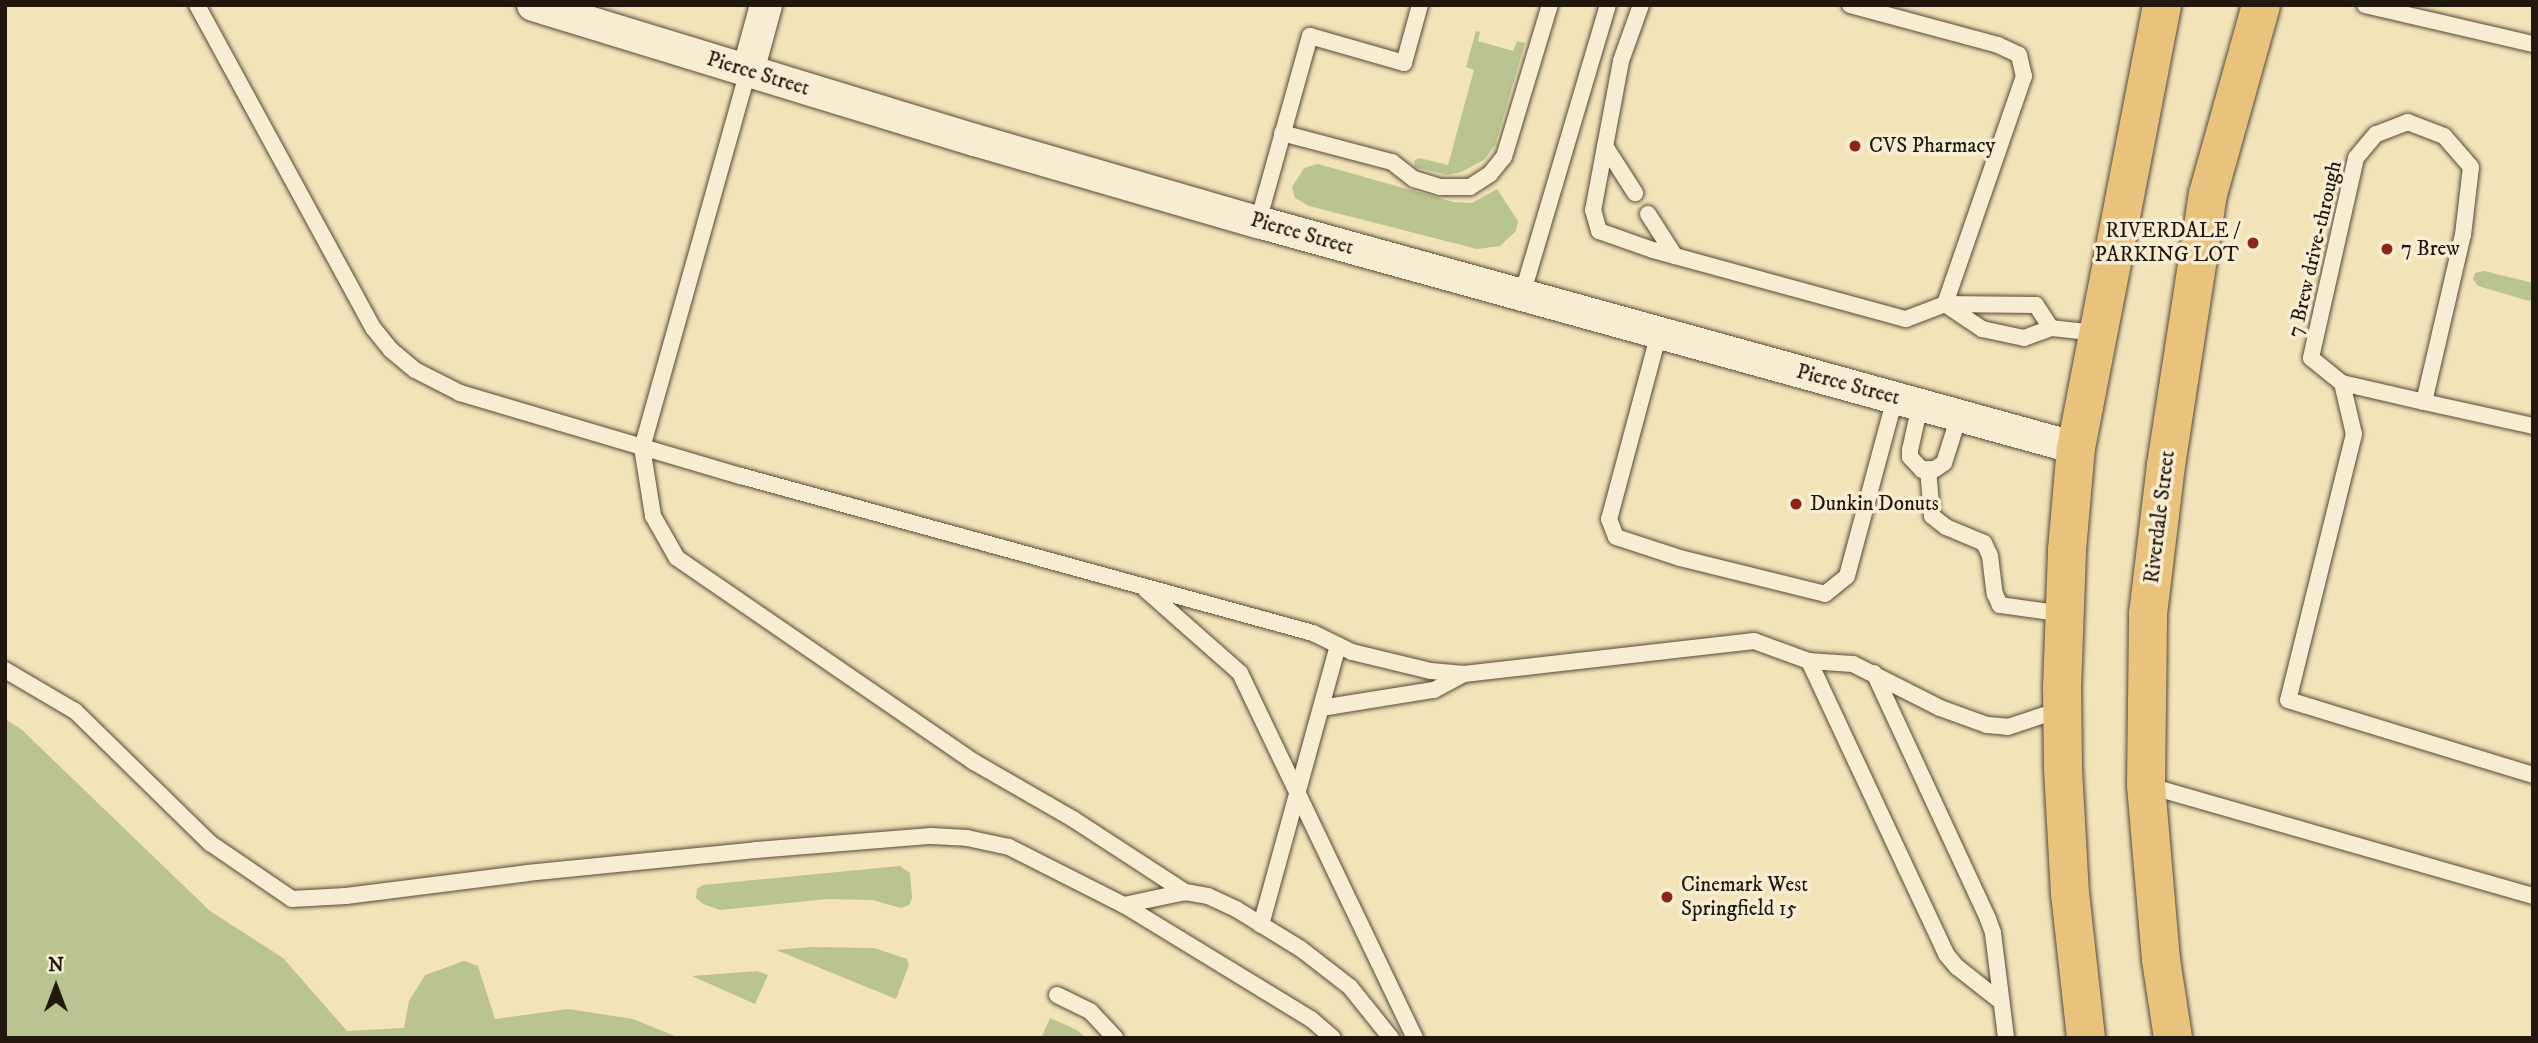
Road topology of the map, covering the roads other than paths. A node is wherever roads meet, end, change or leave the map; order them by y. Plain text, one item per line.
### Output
1 (197, 5) edge
2 (533, 5) edge
3 (766, 5) edge
4 (1420, 5) edge
5 (1550, 5) edge
6 (1608, 5) edge
7 (1642, 5) edge
8 (1850, 5) edge
9 (2162, 5) edge
10 (2261, 5) edge
11 (2365, 5) edge
12 (2533, 44) edge
13 (748, 71) junction
14 (1282, 133) junction
15 (1605, 146) junction
16 (1635, 193) dead end
17 (1648, 214) dead end
18 (1258, 222) junction
19 (1675, 256) junction
20 (1522, 295) junction
21 (1945, 304) junction
22 (2051, 328) junction
23 (1659, 333) junction
24 (2097, 333) junction
25 (2342, 383) junction
26 (1908, 401) junction
27 (2424, 402) junction
28 (1958, 415) junction
29 (2533, 426) edge
30 (642, 447) junction
31 (2076, 448) junction
32 (1928, 469) junction
33 (1142, 586) junction
34 (2064, 614) junction
35 (1338, 645) junction
36 (1809, 661) junction
37 (5, 670) edge
38 (1874, 673) junction
39 (1464, 674) junction
40 (1321, 708) junction
41 (2062, 709) junction
42 (2533, 775) edge
43 (2146, 785) junction
44 (1298, 792) junction
45 (1185, 892) junction
46 (2533, 896) edge
47 (1124, 905) junction
48 (1261, 925) junction
49 (1057, 995) dead end
50 (2000, 1001) junction
51 (1115, 1038) edge
52 (1333, 1038) edge
53 (1391, 1038) edge
54 (1415, 1038) edge
55 (2006, 1038) edge
56 (2086, 1038) edge
57 (2173, 1038) edge

1 - 30 lane
2 - 13 street, Pierce Street
3 - 13 street
4 - 14 lane
5 - 14 lane
6 - 20 lane
7 - 15 lane
8 - 21 lane
9 - 24 main road
10 - 43 main road, Riverdale Street
11 - 12 lane
13 - 18 street, Pierce Street
13 - 30 lane
14 - 18 lane
15 - 16 lane
15 - 19 lane
17 - 19 lane
18 - 20 street, Pierce Street
19 - 21 lane
20 - 23 street, Pierce Street
21 - 22 lane
21 - 22 lane
22 - 24 lane
23 - 26 street, Pierce Street
23 - 26 lane
24 - 31 main road
25 - 27 lane
25 - 27 lane, 7 Brew drive-through
25 - 42 lane
26 - 28 street, Pierce Street
26 - 32 lane
27 - 29 lane
28 - 31 street, Pierce Street
28 - 32 lane
30 - 33 lane
30 - 45 lane
31 - 34 main road
32 - 34 lane
33 - 35 lane
33 - 44 lane
34 - 41 main road
35 - 39 lane
35 - 40 lane
36 - 38 lane
36 - 39 lane
36 - 50 lane
37 - 47 lane
38 - 41 lane
38 - 50 lane
39 - 40 lane
40 - 44 lane
41 - 56 main road
43 - 46 lane
43 - 57 main road, Riverdale Street
44 - 48 lane
44 - 54 lane
45 - 47 lane
45 - 48 lane
47 - 52 lane
48 - 53 lane
49 - 51 lane
50 - 55 lane

